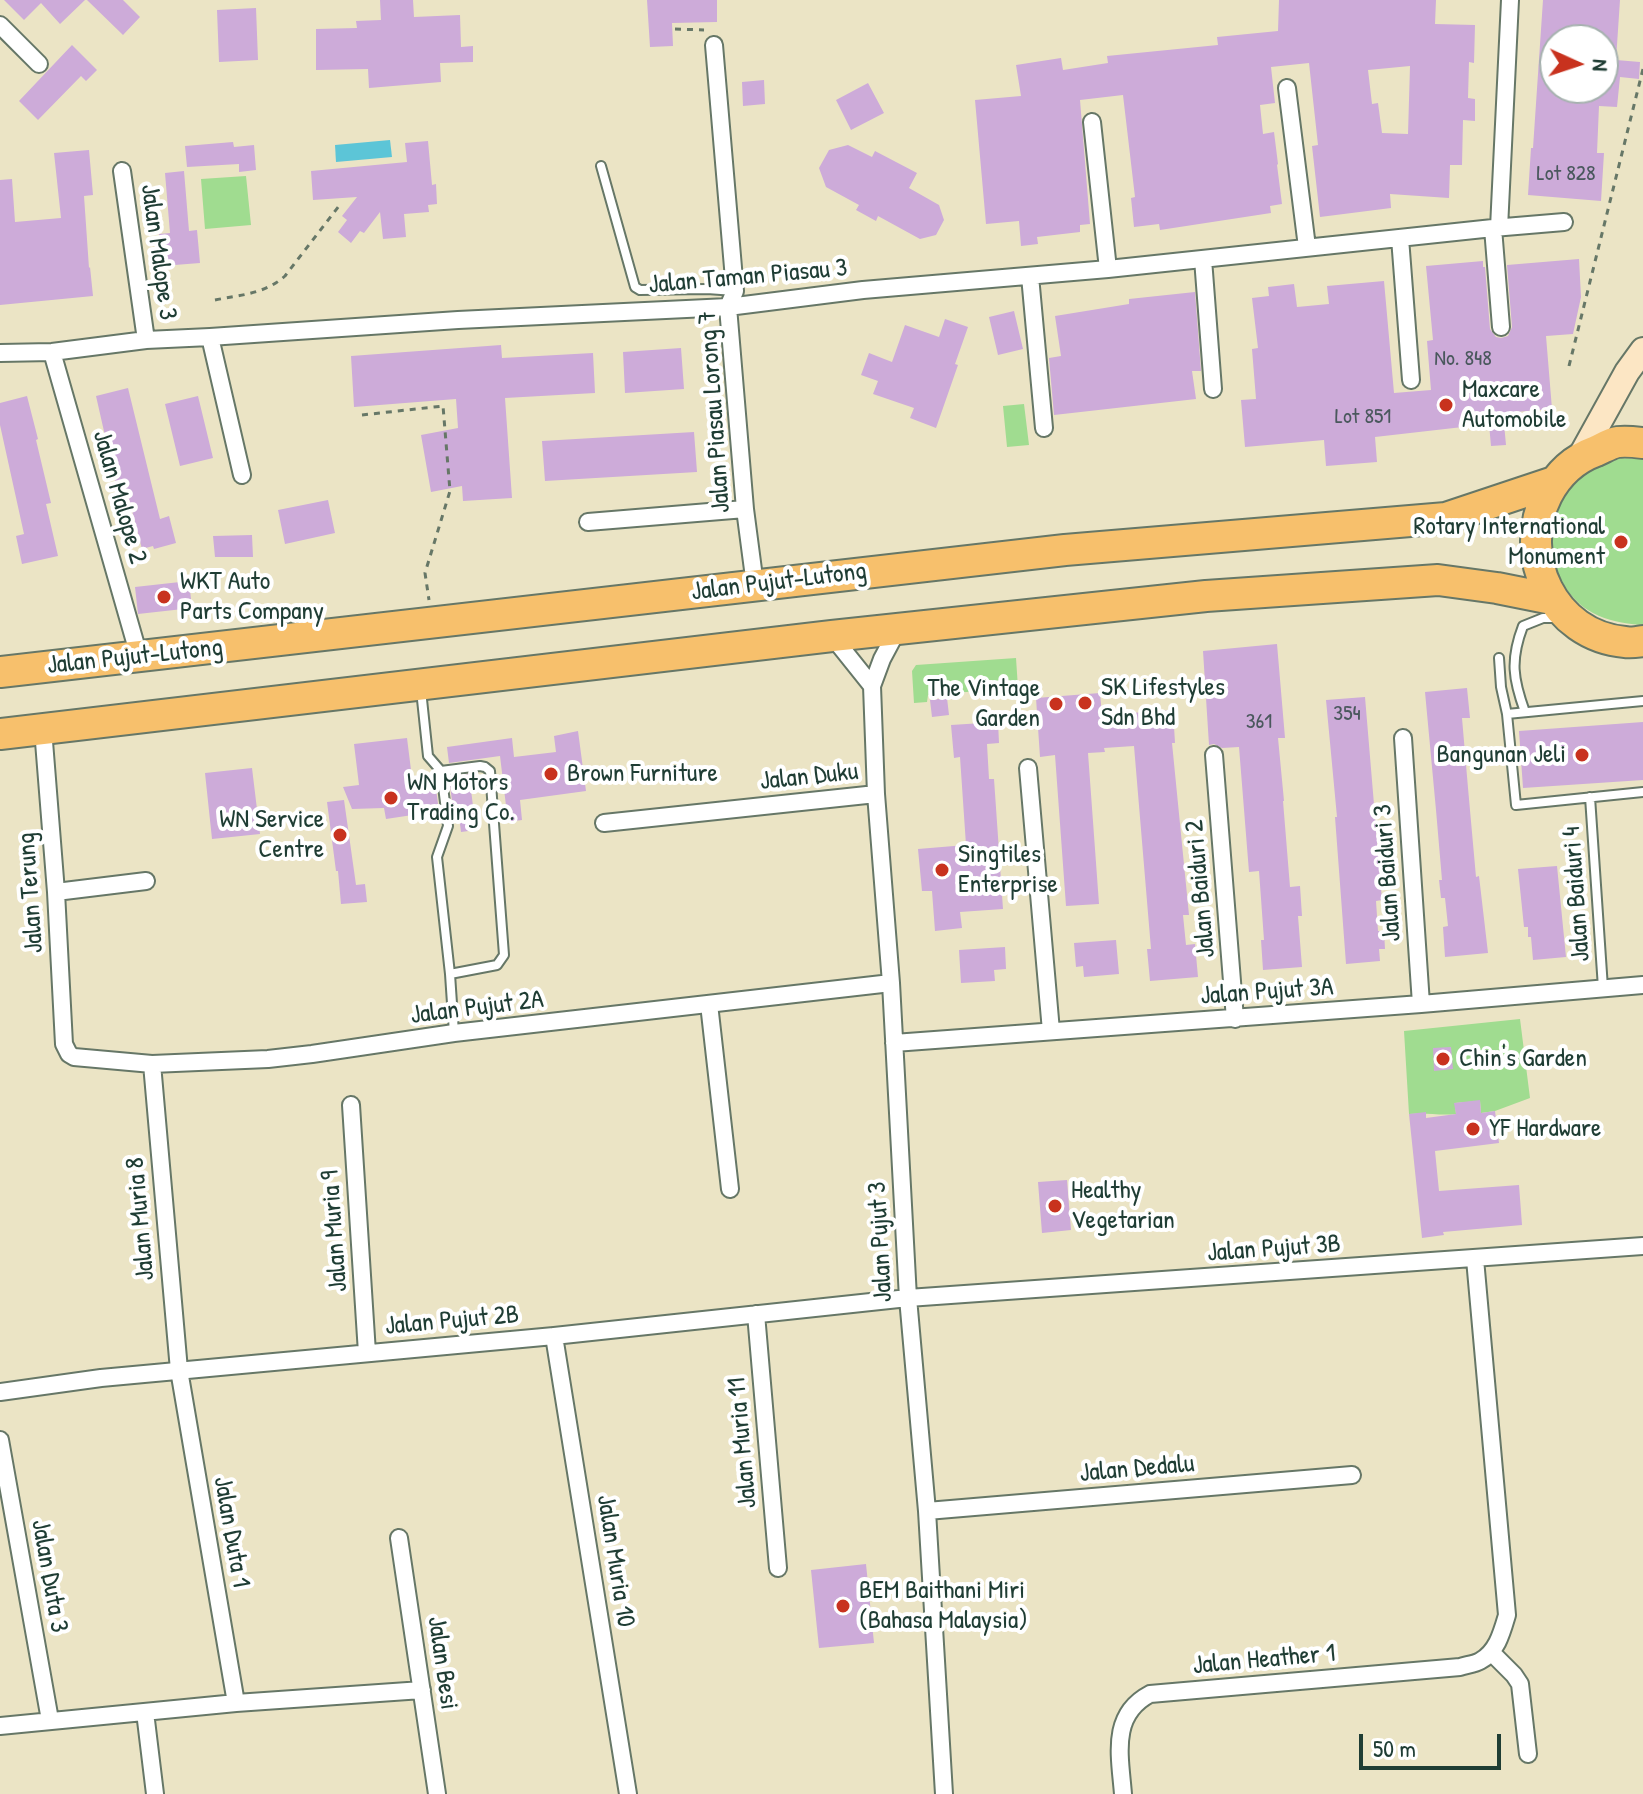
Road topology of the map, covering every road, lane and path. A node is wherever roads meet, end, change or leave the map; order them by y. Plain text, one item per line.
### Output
1 (1510, 0) edge
2 (0, 25) edge
3 (675, 29) dead end
4 (714, 45) joint
5 (39, 64) dead end
6 (1643, 69) edge
7 (1287, 88) dead end
8 (1092, 122) dead end
9 (601, 166) dead end
10 (122, 171) dead end
11 (339, 206) dead end
12 (1564, 222) dead end
13 (1496, 228) junction
14 (1400, 238) junction
15 (1307, 247) junction
16 (1203, 259) junction
17 (1108, 269) junction
18 (1030, 276) junction
19 (735, 291) junction
20 (215, 300) dead end
21 (728, 307) junction
22 (1501, 327) dead end
23 (210, 337) junction
24 (146, 340) junction
25 (1643, 350) edge
26 (52, 352) junction
27 (0, 353) edge
28 (1569, 366) dead end
29 (1411, 380) dead end
30 (1213, 389) dead end
31 (362, 415) dead end
32 (1044, 428) dead end
33 (1643, 443) edge
34 (1580, 457) junction
35 (242, 475) dead end
36 (1554, 482) junction
37 (745, 509) junction
38 (588, 522) dead end
39 (755, 585) junction
40 (1561, 609) junction
41 (433, 623) junction
42 (898, 629) junction
43 (832, 636) junction
44 (1643, 641) edge
45 (139, 656) junction
46 (1499, 658) dead end
47 (0, 672) edge
48 (420, 685) junction
49 (872, 686) junction
50 (1643, 701) edge
51 (1525, 712) junction
52 (1507, 714) junction
53 (43, 729) junction
54 (0, 734) edge
55 (1403, 738) dead end
56 (1214, 755) dead end
57 (1028, 768) dead end
58 (441, 771) junction
59 (1643, 792) edge
60 (876, 794) junction
61 (1590, 797) junction
62 (604, 823) dead end
63 (146, 881) dead end
64 (56, 892) junction
65 (450, 974) junction
66 (891, 983) junction
67 (1643, 985) edge
68 (1603, 988) junction
69 (709, 1004) junction
70 (1421, 1004) junction
71 (1235, 1019) junction
72 (1051, 1031) junction
73 (454, 1033) junction
74 (894, 1043) junction
75 (69, 1054) joint
76 (152, 1064) junction
77 (351, 1105) dead end
78 (730, 1189) dead end
79 (1643, 1246) edge
80 (1475, 1259) junction
81 (908, 1298) junction
82 (756, 1314) junction
83 (554, 1336) junction
84 (367, 1353) junction
85 (179, 1370) junction
86 (0, 1392) edge
87 (0, 1440) edge
88 (1352, 1475) dead end
89 (927, 1511) junction
90 (399, 1538) dead end
91 (778, 1568) dead end
92 (1491, 1652) junction
93 (422, 1690) junction
94 (236, 1703) junction
95 (145, 1712) junction
96 (50, 1720) junction
97 (0, 1726) edge
98 (1528, 1754) dead end
99 (155, 1794) edge
100 (437, 1794) edge
101 (628, 1794) edge
102 (944, 1794) edge
103 (1123, 1794) edge

1 - 13 street
2 - 5 street
3 - 4 path
4 - 19 street, Jalan Piasau Lorong 7
6 - 28 path
7 - 15 street
8 - 17 street
9 - 19 lane
10 - 24 street, Jalan Malope 3
11 - 20 path
12 - 13 street, Jalan Taman Piasau 3
13 - 14 street, Jalan Taman Piasau 3
13 - 22 street
14 - 15 street, Jalan Taman Piasau 3
14 - 29 street
15 - 16 street, Jalan Taman Piasau 3
16 - 17 street, Jalan Taman Piasau 3
16 - 30 street
17 - 18 street, Jalan Taman Piasau 3
18 - 21 street, Jalan Taman Piasau 3
18 - 32 street
19 - 21 street, Jalan Piasau Lorong 7
21 - 23 street, Jalan Taman Piasau 3
21 - 37 street, Jalan Piasau Lorong 7
23 - 24 street, Jalan Taman Piasau 3
23 - 35 street
24 - 26 street, Jalan Taman Piasau 3
25 - 34 street
26 - 27 street, Jalan Taman Piasau 3
26 - 45 street, Jalan Malope 2
31 - 41 path
33 - 34 highway
34 - 36 highway
36 - 39 highway, Jalan Pujut-Lutong
36 - 40 highway
37 - 38 street
37 - 39 street, Jalan Piasau Lorong 7
39 - 41 highway, Jalan Pujut-Lutong
40 - 42 highway
40 - 44 highway
40 - 51 lane
41 - 45 highway, Jalan Pujut-Lutong
42 - 43 highway
42 - 49 street, Jalan Pujut 3
43 - 48 highway
43 - 49 street
45 - 47 highway, Jalan Pujut-Lutong
46 - 52 lane
48 - 53 highway
48 - 58 lane
49 - 60 street, Jalan Pujut 3
50 - 51 lane
51 - 52 lane
52 - 61 lane, Jalan Baiduri 4
53 - 54 highway
53 - 64 street, Jalan Terung
55 - 70 street, Jalan Baiduri 3
56 - 71 street, Jalan Baiduri 2
57 - 72 street
58 - 65 lane
58 - 65 lane
59 - 61 lane, Jalan Baiduri 4
60 - 62 street, Jalan Duku
60 - 66 street, Jalan Pujut 3
61 - 68 lane, Jalan Baiduri 4
63 - 64 street
64 - 75 street, Jalan Terung
65 - 73 lane
66 - 69 street, Jalan Pujut 2A
66 - 74 street, Jalan Pujut 3
67 - 68 street, Jalan Pujut 3A
68 - 70 street, Jalan Pujut 3A
69 - 73 street, Jalan Pujut 2A
69 - 78 street
70 - 71 street, Jalan Pujut 3A
71 - 72 street, Jalan Pujut 3A
72 - 74 street, Jalan Pujut 3A
73 - 76 street, Jalan Pujut 2A
74 - 81 street, Jalan Pujut 3
75 - 76 street, Jalan Pujut 2A
76 - 85 street, Jalan Muria 8
77 - 84 street, Jalan Muria 9
79 - 80 street, Jalan Pujut 3B
80 - 81 street, Jalan Pujut 3B
80 - 92 street
81 - 82 street, Jalan Pujut 2B
81 - 89 street, Jalan Pujut 3
82 - 83 street, Jalan Pujut 2B
82 - 91 street, Jalan Muria 11
83 - 84 street, Jalan Pujut 2B
83 - 101 street, Jalan Muria 10
84 - 85 street, Jalan Pujut 2B
85 - 86 street, Jalan Pujut 2B
85 - 94 street, Jalan Duta 1
87 - 96 street, Jalan Duta 3
88 - 89 street, Jalan Dedalu
89 - 102 street, Jalan Pujut 3
90 - 93 street, Jalan Besi
92 - 98 street
92 - 103 street, Jalan Heather 1
93 - 94 street
93 - 100 street, Jalan Besi
94 - 95 street
95 - 96 street
95 - 99 street
96 - 97 street

